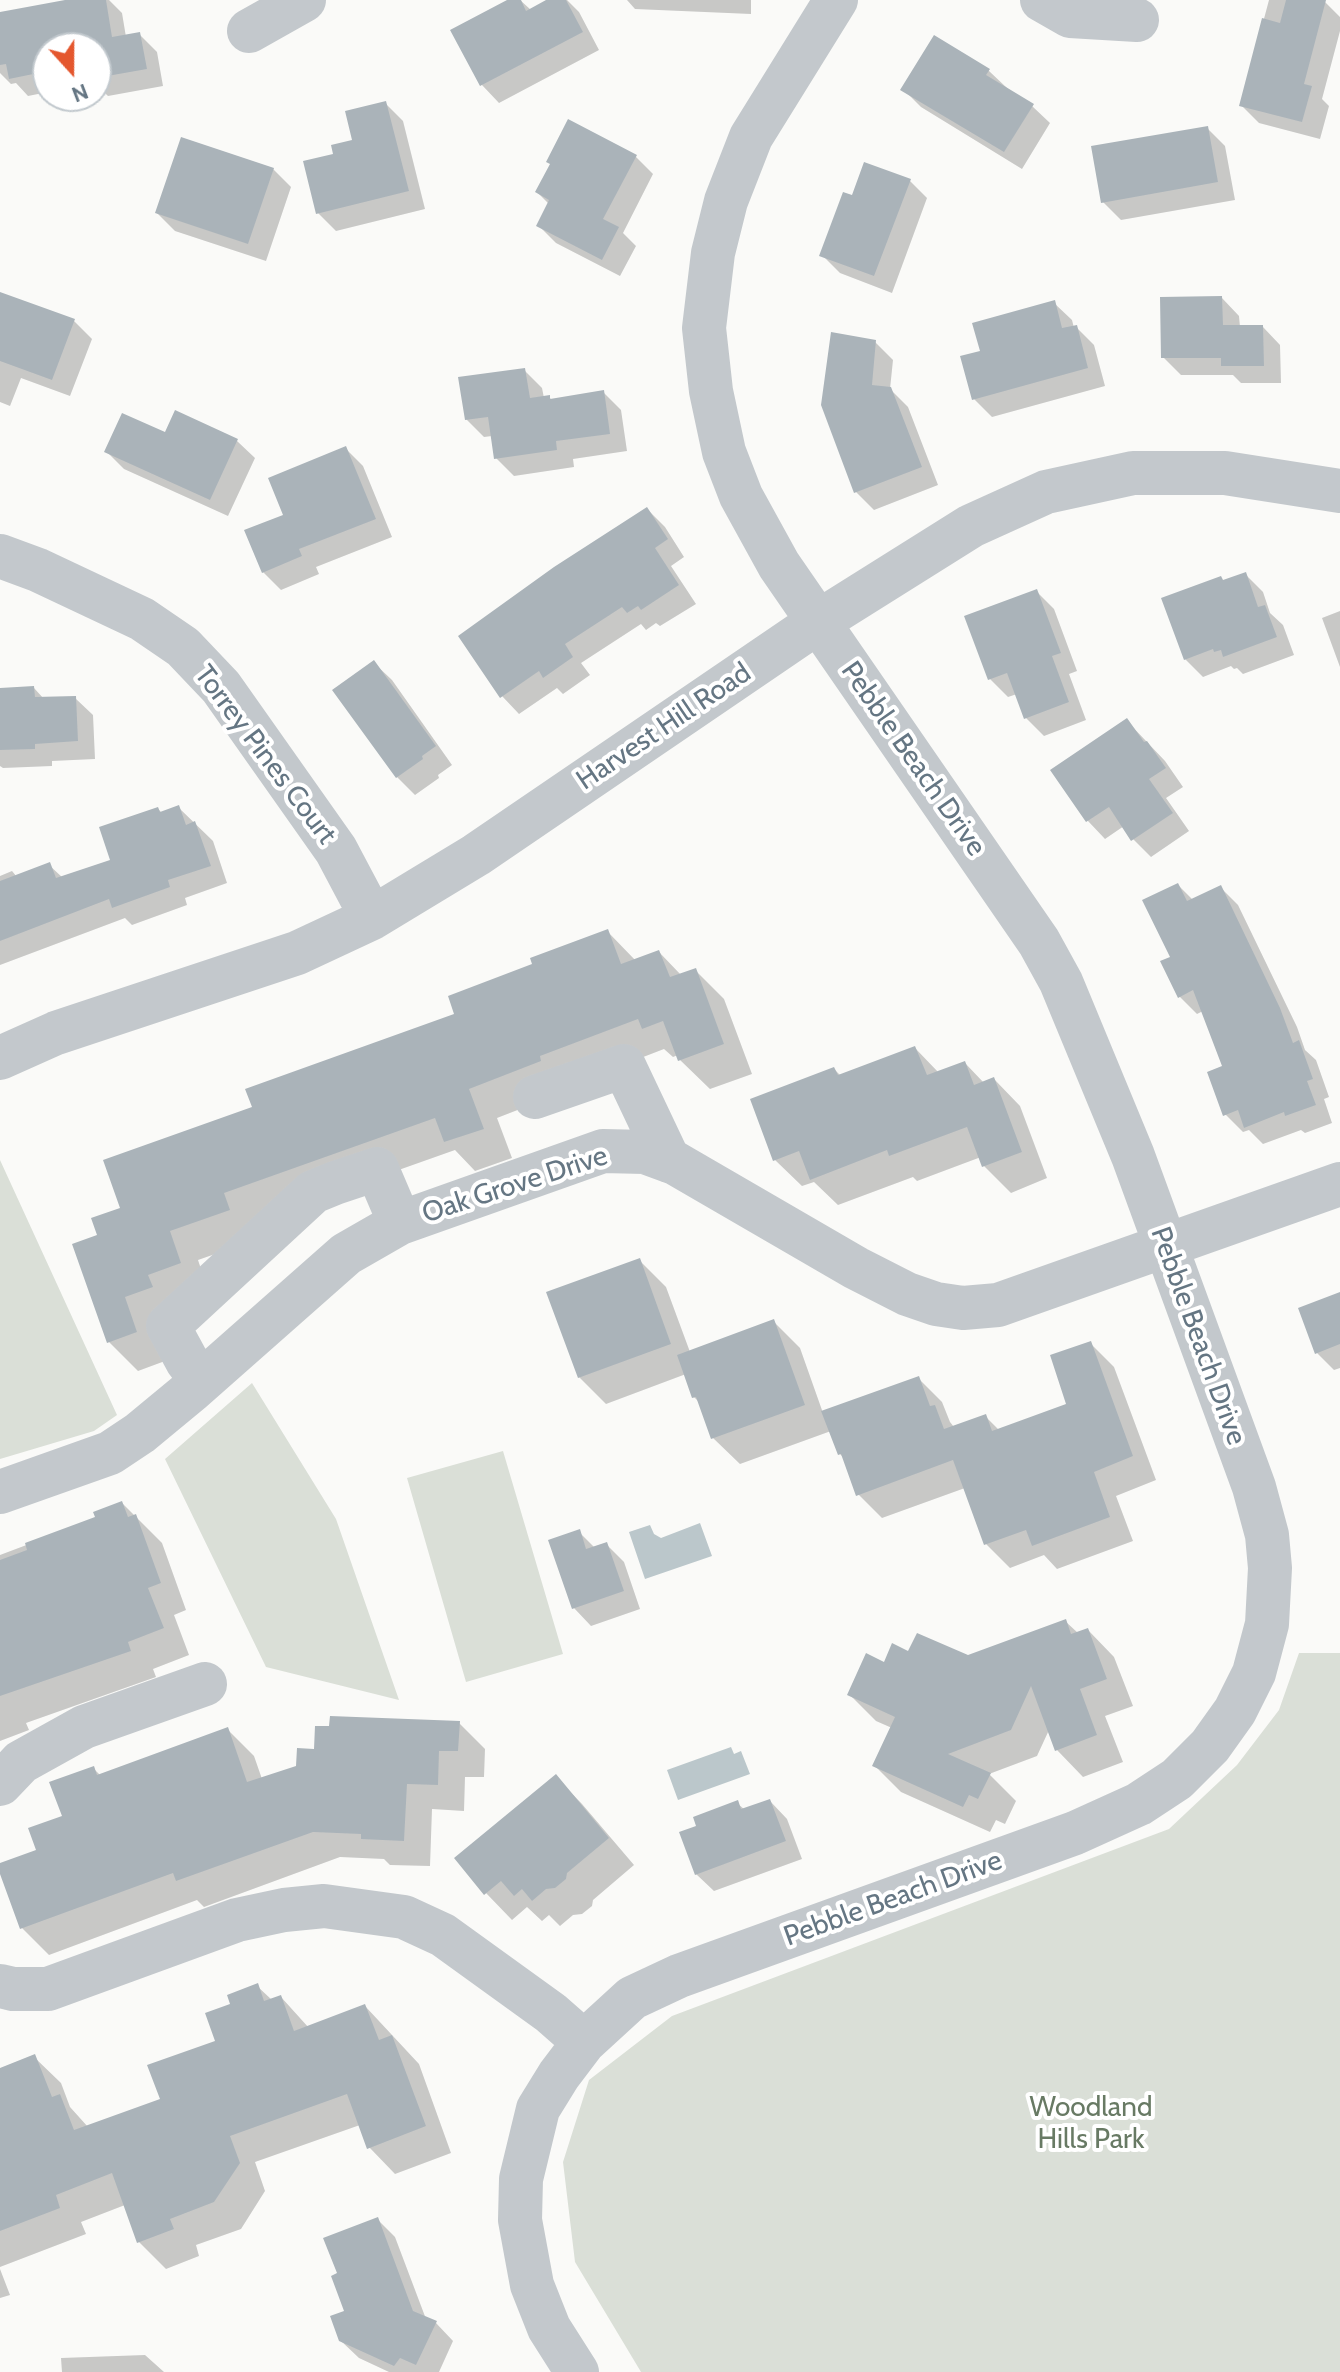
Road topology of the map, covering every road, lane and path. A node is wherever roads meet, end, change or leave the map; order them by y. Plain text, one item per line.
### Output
1 (304, 0) edge
2 (836, 0) edge
3 (1042, 0) edge
4 (1137, 20) dead end
5 (249, 31) dead end
6 (1340, 491) edge
7 (0, 556) edge
8 (818, 622) junction
9 (372, 918) junction
10 (0, 1058) edge
11 (535, 1097) dead end
12 (669, 1161) junction
13 (1340, 1184) edge
14 (400, 1223) junction
15 (1165, 1244) junction
16 (202, 1381) junction
17 (0, 1492) edge
18 (205, 1684) dead end
19 (0, 1784) edge
20 (0, 1986) edge
21 (584, 2042) junction
22 (577, 2372) edge

1 - 5 street
2 - 8 street, Pebble Beach Drive
3 - 4 street
6 - 8 street, Harvest Hill Road
7 - 9 street, Torrey Pines Court
8 - 9 street, Harvest Hill Road
8 - 15 street, Pebble Beach Drive
9 - 10 street, Harvest Hill Road
11 - 12 street
12 - 14 street, Oak Grove Drive
12 - 15 street, Oak Grove Drive
13 - 15 street, Oak Grove Drive
14 - 16 street, Oak Grove Drive
14 - 16 street
15 - 21 street, Pebble Beach Drive
16 - 17 street, Oak Grove Drive
18 - 19 street
20 - 21 street
21 - 22 street, Pebble Beach Drive

